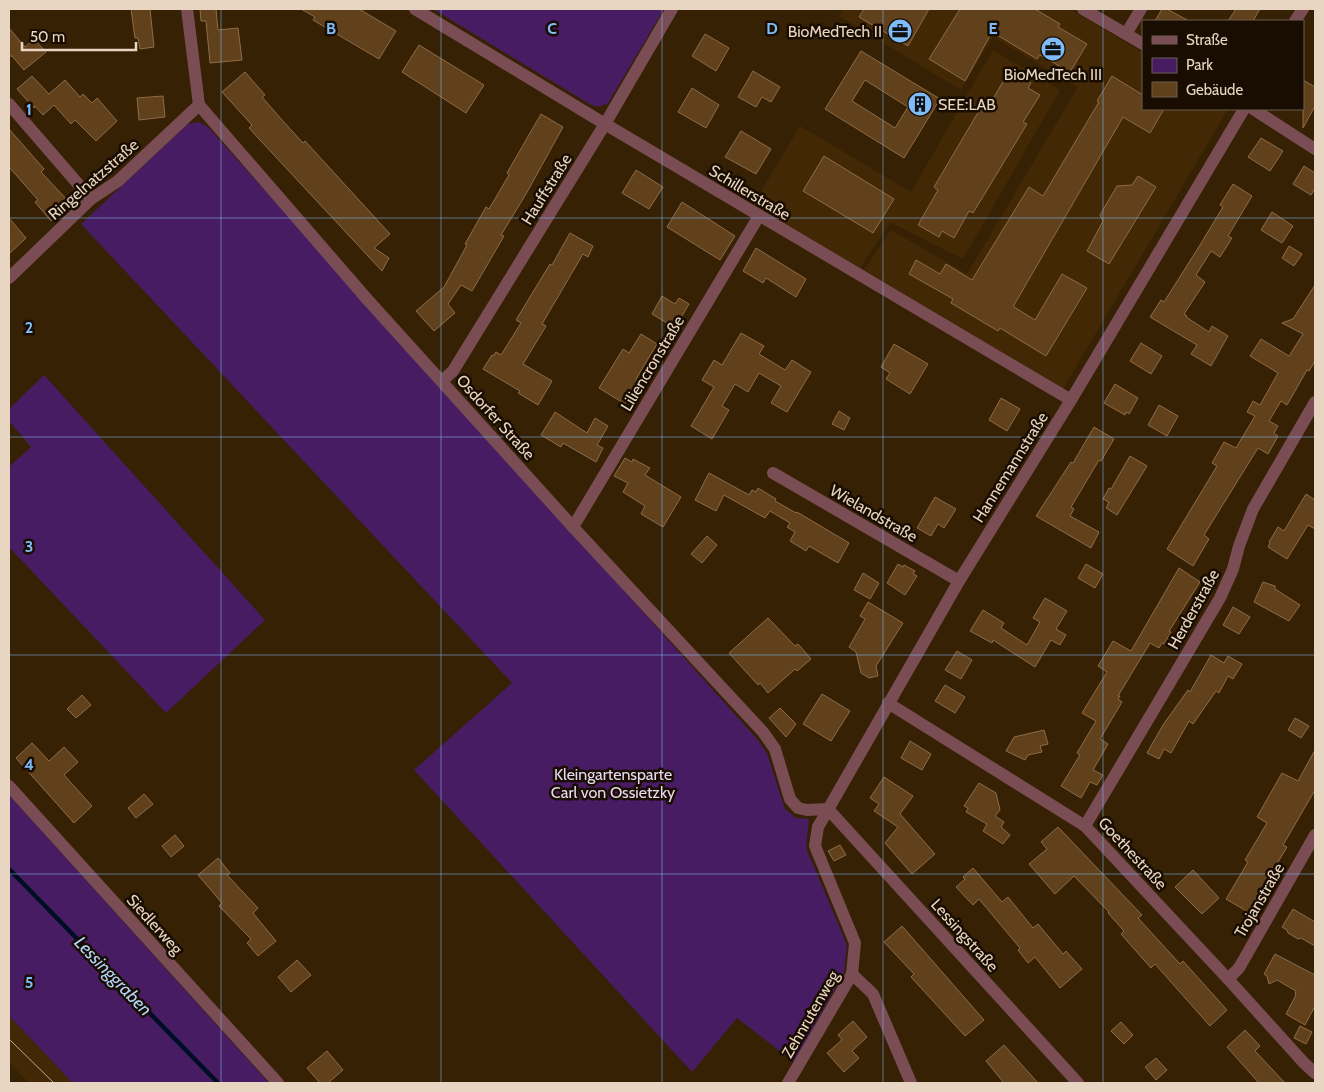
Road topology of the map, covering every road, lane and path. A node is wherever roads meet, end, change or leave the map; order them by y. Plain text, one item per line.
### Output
1 (187, 9) edge
2 (415, 9) edge
3 (672, 9) edge
4 (1083, 9) edge
5 (1141, 9) edge
6 (1302, 9) edge
7 (1296, 20) edge
8 (1126, 34) junction
9 (1142, 43) edge
10 (9, 104) edge
11 (199, 105) junction
12 (1243, 110) edge
13 (1255, 110) edge
14 (605, 124) junction
15 (1315, 149) edge
16 (91, 199) junction
17 (759, 216) junction
18 (9, 278) edge
19 (442, 381) junction
20 (1071, 400) junction
21 (1315, 402) edge
22 (773, 473) dead end
23 (573, 527) junction
24 (959, 581) junction
25 (888, 703) junction
26 (9, 786) edge
27 (828, 809) junction
28 (1085, 826) junction
29 (1315, 835) edge
30 (815, 846) joint
31 (852, 974) junction
32 (1228, 979) junction
33 (1315, 1072) edge
34 (278, 1083) edge
35 (788, 1083) edge
36 (912, 1083) edge
37 (1078, 1083) edge

1 - 11 street
2 - 14 street, Schillerstraße
3 - 14 street, Hauffstraße
4 - 8 street
5 - 8 street
6 - 7 street
8 - 9 street
10 - 16 street
11 - 16 street, Ringelnatzstraße
11 - 19 street, Osdorfer Straße
12 - 20 street, Hannemannstraße
13 - 15 street
14 - 17 street, Schillerstraße
14 - 19 street, Hauffstraße
16 - 18 street, Ringelnatzstraße
17 - 20 street, Schillerstraße
17 - 23 street, Liliencronstraße
19 - 23 street, Osdorfer Straße
20 - 24 street, Hannemannstraße
21 - 28 street, Herderstraße
22 - 24 street, Wielandstraße
23 - 27 street, Osdorfer Straße
24 - 25 street, Hannemannstraße
25 - 27 street, Hannemannstraße
25 - 28 street, Goethestraße
26 - 34 street, Siedlerweg
27 - 30 street, Hannemannstraße
27 - 37 street, Lessingstraße
28 - 32 street, Goethestraße
29 - 32 street, Trojanstraße
30 - 31 street, Zehnrutenweg
31 - 35 street, Zehnrutenweg
31 - 36 street
32 - 33 street, Goethestraße

